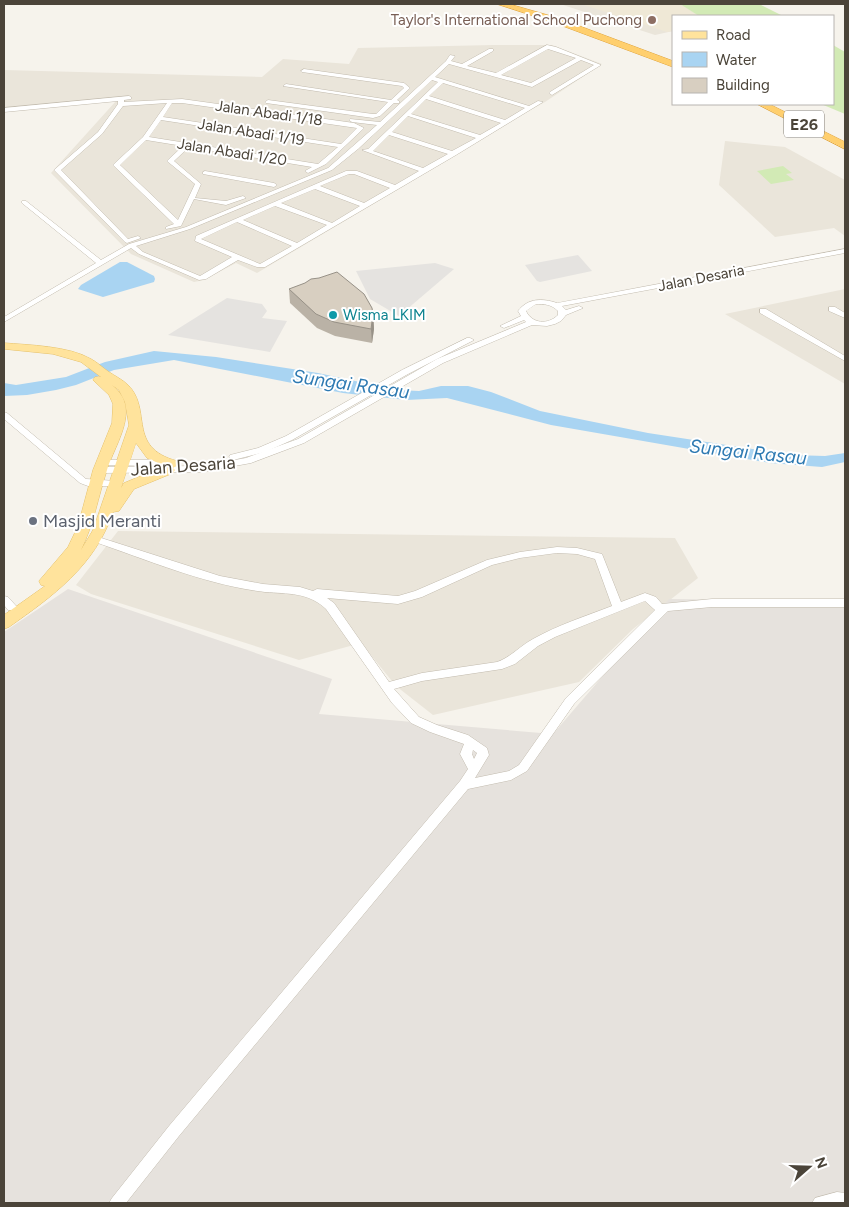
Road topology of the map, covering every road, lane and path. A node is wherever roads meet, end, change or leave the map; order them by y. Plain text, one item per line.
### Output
1 (501, 4) edge
2 (511, 4) edge
3 (491, 50) dead end
4 (581, 58) junction
5 (672, 60) edge
6 (672, 64) edge
7 (462, 66) junction
8 (304, 72) dead end
9 (495, 76) junction
10 (437, 79) junction
11 (286, 86) dead end
12 (552, 94) dead end
13 (426, 97) junction
14 (121, 101) junction
15 (170, 101) junction
16 (392, 101) junction
17 (268, 102) dead end
18 (540, 102) dead end
19 (404, 103) junction
20 (764, 105) edge
21 (774, 105) edge
22 (530, 108) junction
23 (4, 110) edge
24 (407, 114) junction
25 (159, 118) junction
26 (505, 122) junction
27 (380, 124) junction
28 (389, 133) junction
29 (480, 137) junction
30 (145, 138) junction
31 (845, 141) edge
32 (187, 145) junction
33 (343, 146) junction
34 (845, 146) edge
35 (356, 148) junction
36 (369, 151) junction
37 (454, 154) junction
38 (320, 166) junction
39 (425, 171) junction
40 (205, 173) dead end
41 (274, 185) junction
42 (316, 187) junction
43 (396, 188) junction
44 (264, 196) junction
45 (197, 199) dead end
46 (24, 202) dead end
47 (276, 204) junction
48 (365, 206) junction
49 (237, 220) junction
50 (179, 225) junction
51 (332, 226) junction
52 (132, 246) junction
53 (299, 246) junction
54 (845, 251) edge
55 (845, 256) edge
56 (238, 257) junction
57 (100, 263) junction
58 (556, 305) junction
59 (832, 309) dead end
60 (763, 311) dead end
61 (563, 313) junction
62 (845, 316) edge
63 (4, 320) edge
64 (528, 320) junction
65 (6, 347) edge
66 (845, 359) edge
67 (110, 382) junction
68 (4, 415) edge
69 (135, 425) junction
70 (170, 467) junction
71 (100, 472) junction
72 (119, 473) junction
73 (98, 534) junction
74 (314, 593) junction
75 (845, 603) edge
76 (6, 606) edge
77 (618, 608) junction
78 (661, 610) junction
79 (4, 623) edge
80 (387, 687) junction
81 (464, 785) junction
82 (845, 1201) edge
83 (117, 1203) edge
84 (820, 1203) edge

1 - 6 highway
2 - 5 highway
3 - 7 street
4 - 9 street
4 - 9 street
4 - 12 street
7 - 9 street
7 - 10 street
8 - 16 street
10 - 13 street
10 - 19 street
10 - 22 street
11 - 16 street
13 - 24 street
13 - 26 street
14 - 15 street, Jalan Abadi 1/18
14 - 23 street
14 - 27 street
14 - 52 street
15 - 25 street
15 - 33 street, Jalan Abadi 1/18
16 - 17 street
16 - 19 street
18 - 22 street
19 - 27 street
20 - 34 highway, E26
21 - 31 highway, E26
22 - 26 street
24 - 28 street
24 - 29 street
25 - 30 street
25 - 33 street, Jalan Abadi 1/19
26 - 29 street
27 - 35 street
28 - 36 street
28 - 37 street
29 - 37 street
30 - 32 street, Jalan Abadi 1/20
30 - 50 street
32 - 38 street, Jalan Abadi 1/20
32 - 50 street
33 - 38 street, Jalan Abadi 1/18
35 - 36 street
35 - 44 street
36 - 39 street
37 - 39 street
38 - 41 street, Jalan Abadi 1/18
39 - 43 street
40 - 41 street
41 - 45 street, Jalan Abadi 1/18
42 - 43 street
42 - 47 street
42 - 48 street
43 - 48 street
44 - 47 street
44 - 52 street
46 - 57 street
47 - 49 street
47 - 51 street
48 - 51 street
49 - 53 street
49 - 56 street
50 - 52 street
51 - 53 street
52 - 56 street
52 - 57 street
53 - 56 street
54 - 58 street, Jalan Desaria
55 - 61 street, Jalan Desaria
57 - 63 street
58 - 61 street
58 - 64 street, Jalan Desaria
59 - 62 street
60 - 66 street
61 - 64 street, Jalan Desaria
64 - 70 street, Jalan Desaria
64 - 70 street, Jalan Desaria
65 - 67 main road
67 - 69 main road
67 - 71 main road
68 - 71 street
69 - 70 main road
69 - 72 main road
70 - 72 street, Jalan Desaria
70 - 73 main road
71 - 72 street
71 - 72 street, Jalan Desaria
71 - 76 main road
72 - 73 main road
73 - 74 street
73 - 79 main road
74 - 77 street
74 - 80 street
75 - 78 street
77 - 78 street
77 - 80 street
78 - 81 street
80 - 81 street
81 - 83 street
82 - 84 street

